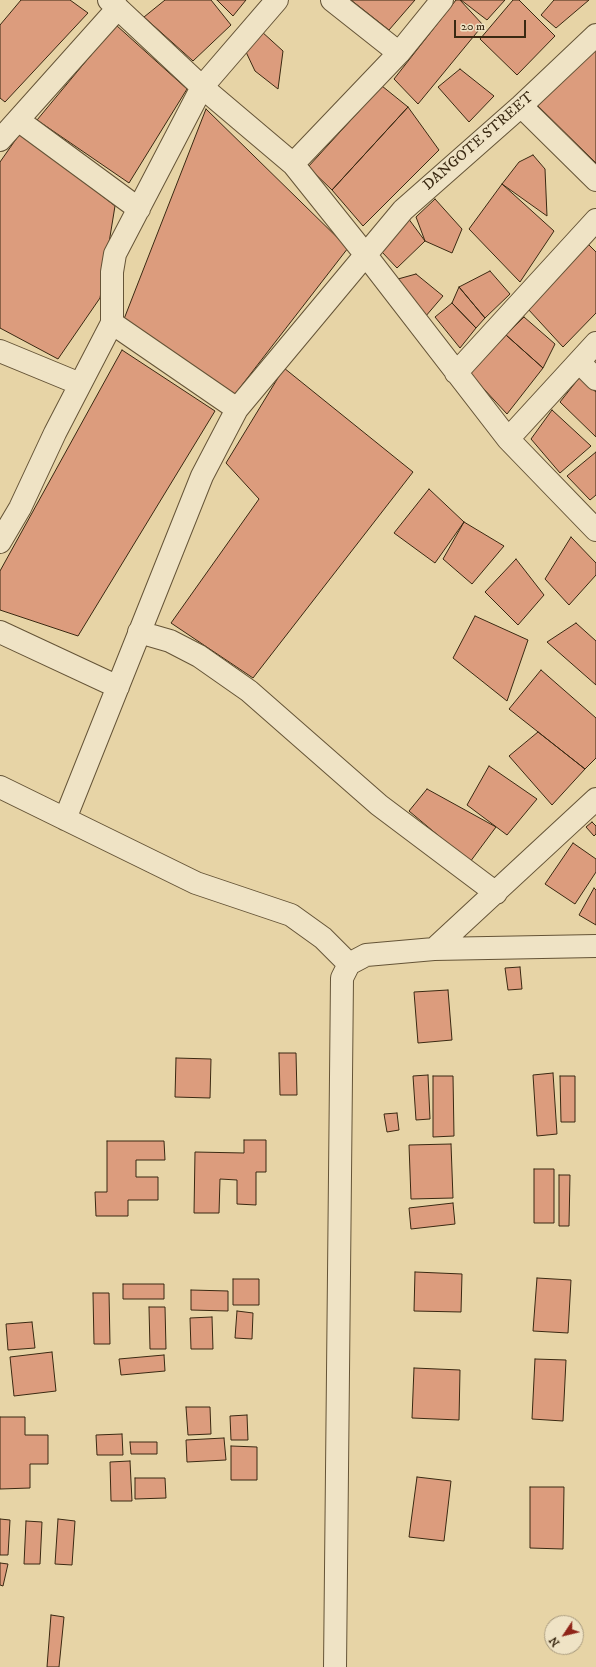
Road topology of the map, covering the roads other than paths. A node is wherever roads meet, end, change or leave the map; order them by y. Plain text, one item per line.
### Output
1 (277, 0) edge
2 (332, 0) edge
3 (442, 0) edge
4 (113, 4) edge
5 (596, 35) edge
6 (399, 53) junction
7 (202, 88) junction
8 (521, 106) junction
9 (18, 120) junction
10 (0, 140) edge
11 (293, 164) junction
12 (596, 180) edge
13 (139, 209) junction
14 (596, 220) edge
15 (365, 254) junction
16 (112, 323) junction
17 (596, 343) edge
18 (0, 350) edge
19 (579, 362) junction
20 (456, 373) junction
21 (596, 379) edge
22 (80, 384) junction
23 (237, 409) junction
24 (508, 440) junction
25 (596, 530) edge
26 (2, 532) edge
27 (0, 632) edge
28 (139, 632) junction
29 (118, 687) junction
30 (0, 787) edge
31 (596, 799) edge
32 (65, 819) junction
33 (496, 893) junction
34 (596, 946) edge
35 (434, 949) junction
36 (349, 964) junction
37 (335, 1667) edge

1 - 7 street
2 - 6 street
3 - 6 street
4 - 7 street
4 - 9 street
5 - 8 street, DANGOTE STREET
6 - 11 street
7 - 11 street
7 - 13 street
8 - 12 street
8 - 15 street, DANGOTE STREET
9 - 10 street
9 - 13 street
11 - 15 street
13 - 16 street
14 - 20 street
15 - 20 street
15 - 23 street, DANGOTE STREET
16 - 22 street
16 - 23 street
17 - 19 street
18 - 22 street
19 - 21 street
19 - 24 street
20 - 24 street
22 - 26 street
23 - 28 street, DANGOTE STREET
24 - 25 street
27 - 29 street
28 - 29 street, DANGOTE STREET
28 - 33 street
29 - 32 street, DANGOTE STREET
30 - 32 street
31 - 33 street
32 - 36 street
33 - 35 street
34 - 35 street
35 - 36 street
36 - 37 street

